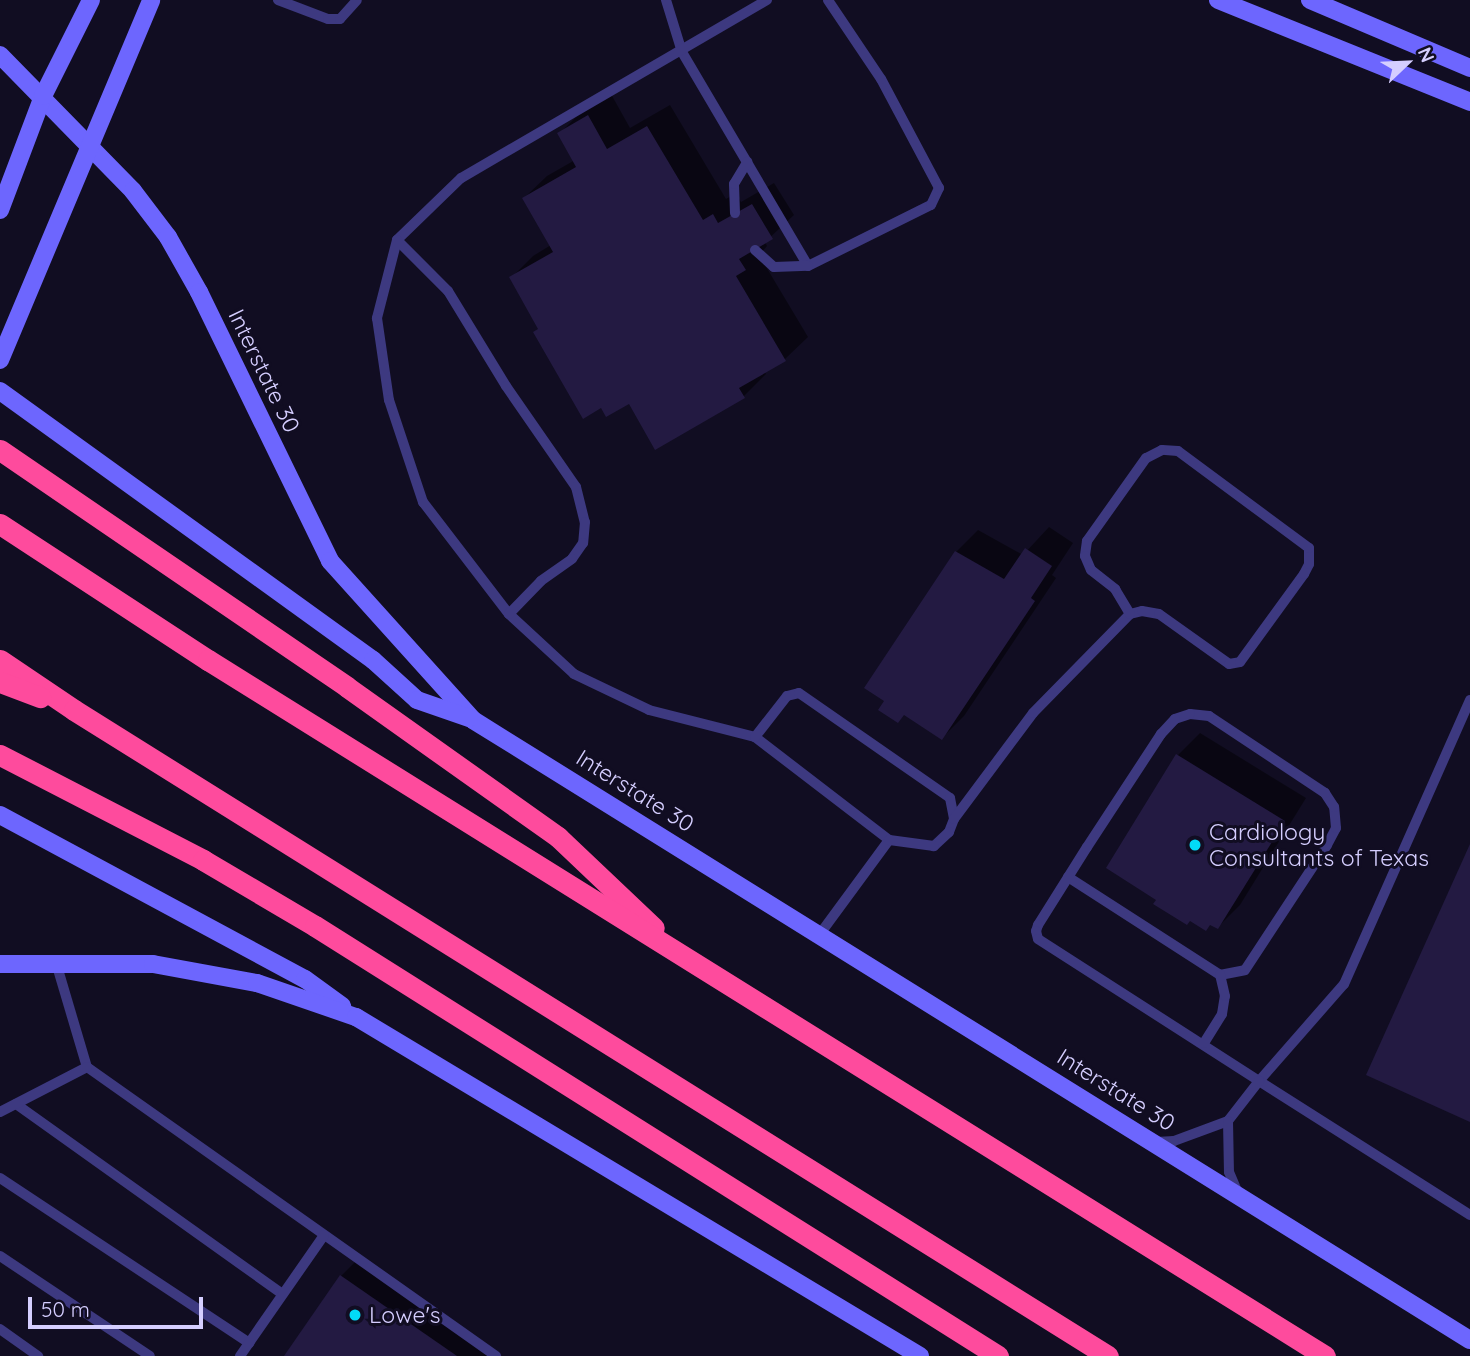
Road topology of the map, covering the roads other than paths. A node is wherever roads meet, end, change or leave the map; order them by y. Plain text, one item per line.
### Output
1 (91, 0) edge
2 (151, 0) edge
3 (278, 0) edge
4 (357, 0) edge
5 (666, 0) edge
6 (767, 0) edge
7 (1310, 0) edge
8 (830, 1) edge
9 (1224, 1) edge
10 (682, 52) junction
11 (0, 55) edge
12 (1470, 68) edge
13 (43, 96) junction
14 (1470, 102) edge
15 (88, 146) junction
16 (747, 162) junction
17 (0, 210) edge
18 (735, 213) dead end
19 (397, 240) junction
20 (755, 250) dead end
21 (808, 266) junction
22 (0, 360) edge
23 (0, 391) edge
24 (0, 450) edge
25 (0, 524) edge
26 (509, 614) junction
27 (1130, 614) junction
28 (0, 660) edge
29 (0, 682) edge
30 (1470, 700) edge
31 (74, 710) junction
32 (473, 720) junction
33 (755, 737) junction
34 (0, 755) edge
35 (0, 815) edge
36 (954, 819) junction
37 (889, 840) junction
38 (1068, 877) junction
39 (820, 934) junction
40 (688, 960) junction
41 (0, 964) edge
42 (57, 966) junction
43 (1220, 975) junction
44 (356, 1017) junction
45 (1204, 1043) junction
46 (87, 1067) junction
47 (1259, 1081) junction
48 (16, 1104) junction
49 (0, 1112) edge
50 (1228, 1121) junction
51 (1153, 1142) junction
52 (0, 1178) edge
53 (1239, 1195) junction
54 (1470, 1215) edge
55 (324, 1235) junction
56 (0, 1256) edge
57 (282, 1294) junction
58 (0, 1329) edge
59 (1470, 1340) edge
60 (248, 1343) junction
61 (38, 1356) edge
62 (150, 1356) edge
63 (240, 1356) edge
64 (496, 1356) edge
65 (920, 1356) edge
66 (998, 1356) edge
67 (1108, 1356) edge
68 (1325, 1356) edge

1 - 13 main road
2 - 15 main road
3 - 4 lane
5 - 10 lane
6 - 10 lane
7 - 12 main road
8 - 21 lane
9 - 14 main road
10 - 16 lane
10 - 19 lane
11 - 13 main road, Interstate 30
13 - 15 main road, Interstate 30
13 - 17 main road
15 - 22 main road
15 - 32 main road, Interstate 30
16 - 18 lane
16 - 21 lane
19 - 26 lane
19 - 26 lane
20 - 21 lane
23 - 32 main road
24 - 40 highway
25 - 40 highway
26 - 33 lane
27 - 27 lane
27 - 36 lane
28 - 31 highway
29 - 31 highway
30 - 47 lane
31 - 67 highway
32 - 39 main road, Interstate 30
33 - 36 lane
33 - 37 lane
34 - 66 highway
35 - 44 main road
36 - 37 lane
37 - 39 lane
38 - 43 lane
38 - 43 lane
38 - 45 lane
39 - 51 main road, Interstate 30
40 - 68 highway
41 - 42 main road
42 - 44 main road
42 - 46 lane
43 - 45 lane
44 - 65 main road
45 - 47 lane
46 - 48 lane
46 - 55 lane
47 - 50 lane
47 - 54 lane
48 - 49 lane
48 - 57 lane
50 - 51 lane
50 - 53 lane
51 - 53 main road, Interstate 30
52 - 60 lane
53 - 59 main road, Interstate 30
55 - 57 lane
55 - 64 lane
56 - 62 lane
57 - 60 lane
58 - 61 lane
60 - 63 lane

